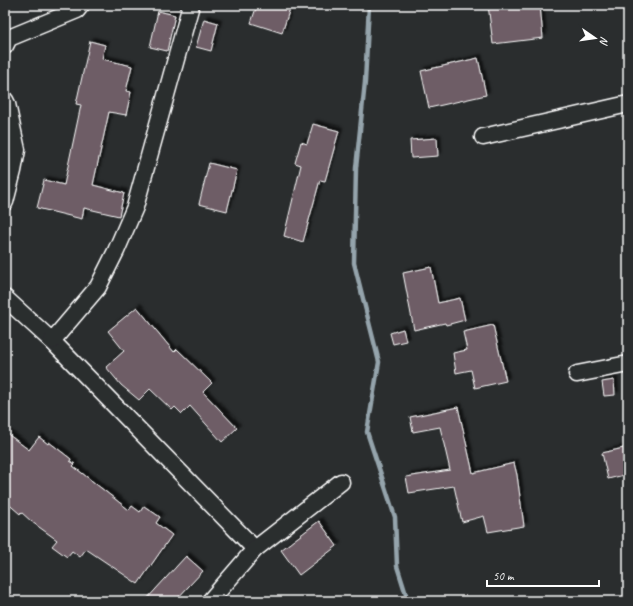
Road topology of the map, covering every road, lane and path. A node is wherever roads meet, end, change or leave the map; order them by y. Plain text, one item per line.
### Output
1 (81, 5) edge
2 (191, 5) edge
3 (5, 46) edge
4 (5, 100) edge
5 (628, 104) edge
6 (483, 137) dead end
7 (9, 172) edge
8 (5, 202) edge
9 (5, 298) edge
10 (52, 341) junction
11 (628, 364) edge
12 (577, 374) dead end
13 (340, 482) dead end
14 (255, 549) junction
15 (210, 601) edge

1 - 3 street
2 - 10 street
4 - 7 street
5 - 6 street
7 - 8 street
9 - 10 street
10 - 14 street
11 - 12 street
13 - 14 street
14 - 15 street

